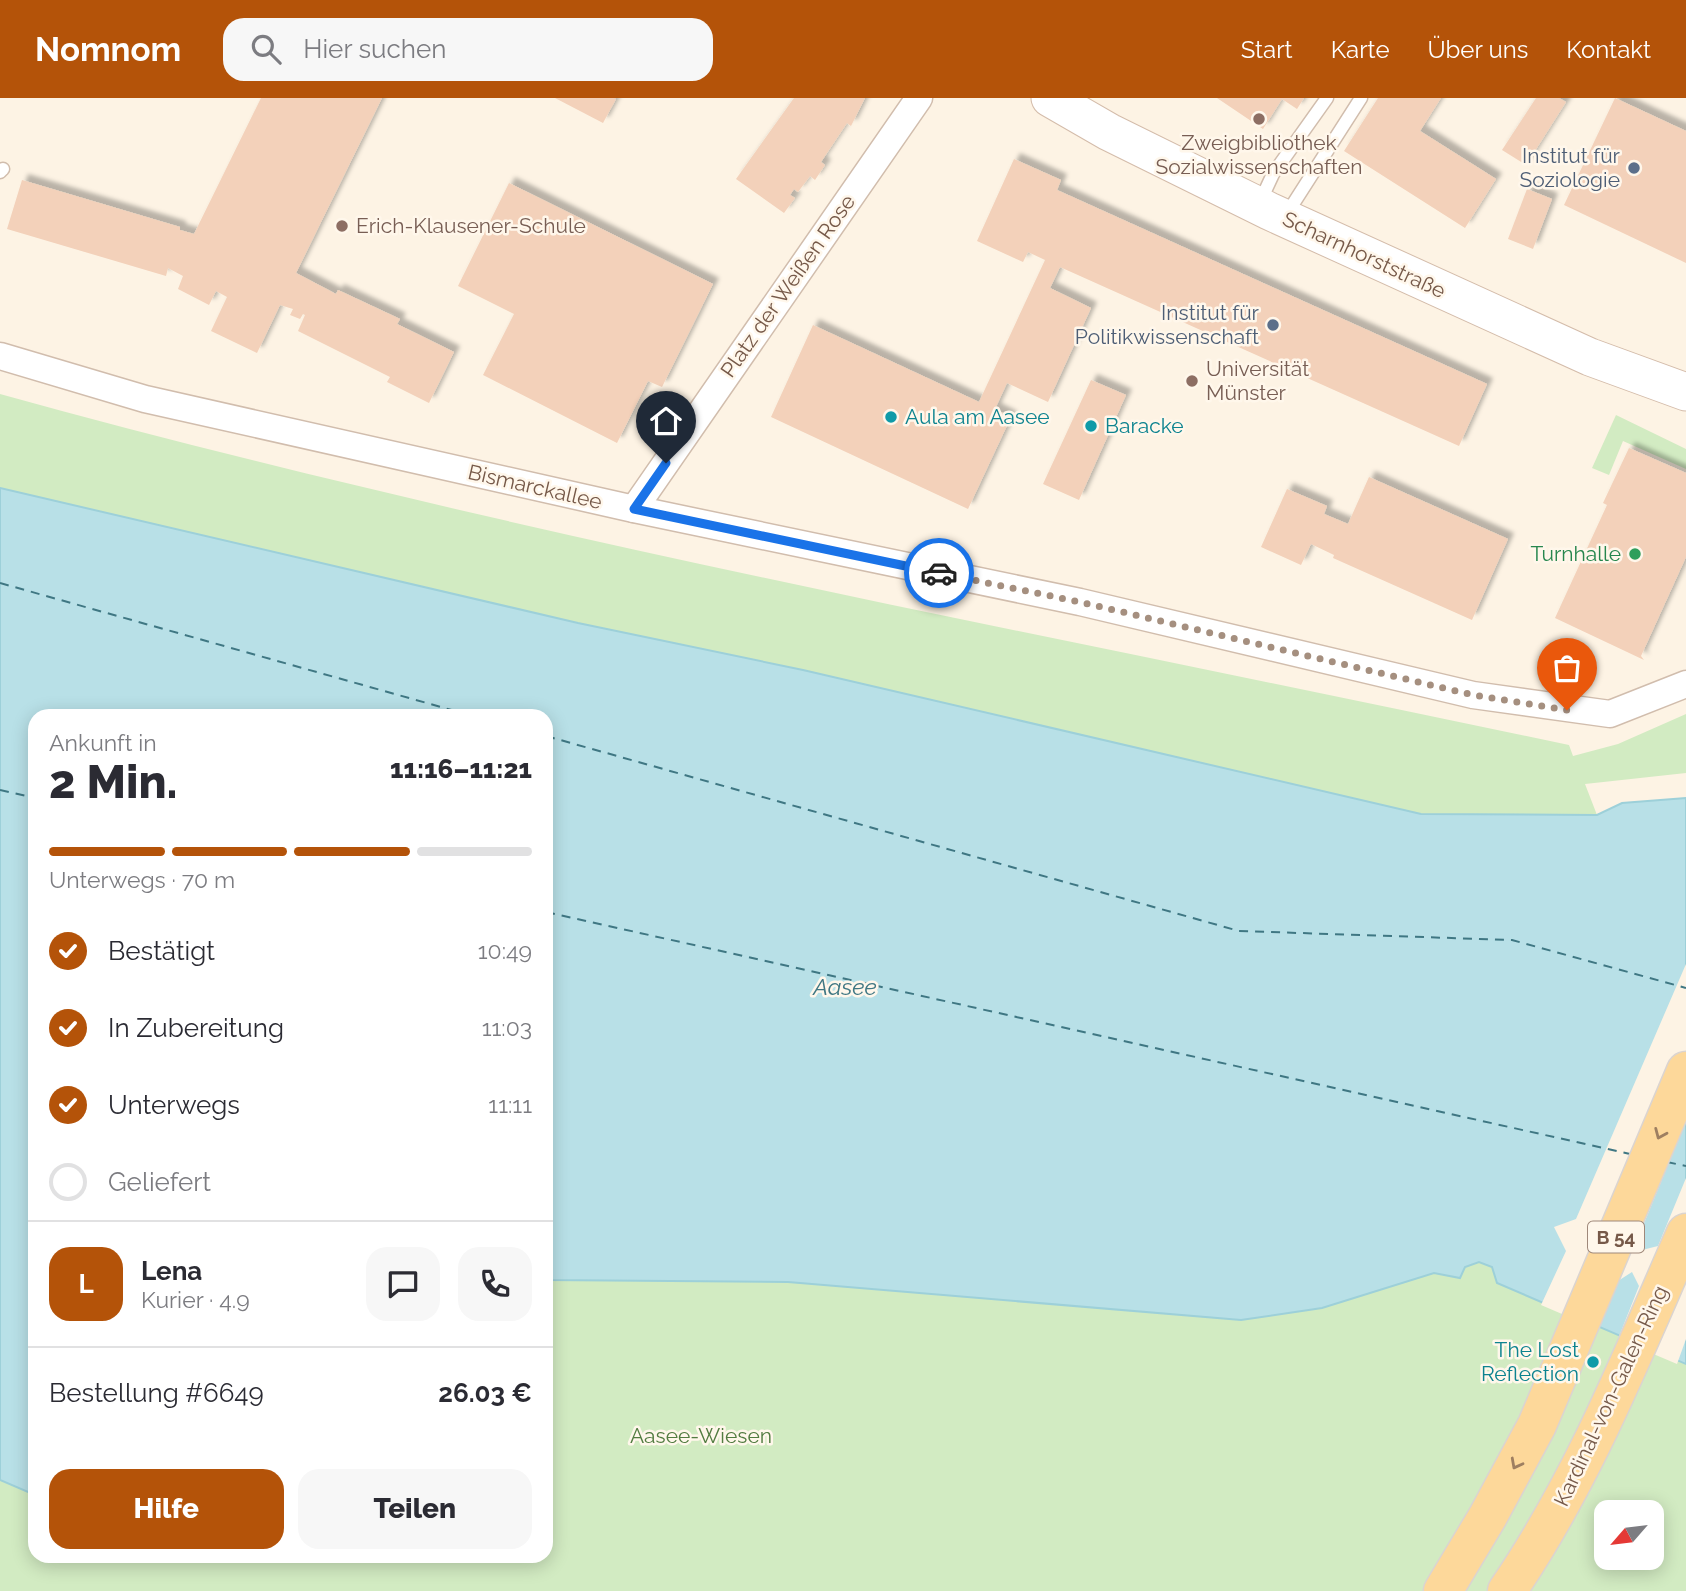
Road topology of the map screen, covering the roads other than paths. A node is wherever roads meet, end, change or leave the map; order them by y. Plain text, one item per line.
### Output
1 (919, 98) edge
2 (1050, 98) edge
3 (1327, 98) edge
4 (1361, 98) edge
5 (1271, 212) junction
6 (0, 356) edge
7 (1686, 393) edge
8 (634, 509) junction
9 (1686, 684) edge
10 (1686, 1071) edge
11 (1686, 1233) edge
12 (1443, 1591) edge
13 (1507, 1591) edge

1 - 8 street, Platz der Weißen Rose
2 - 5 street, Scharnhorststraße
3 - 5 lane
4 - 5 lane
5 - 7 street, Scharnhorststraße
6 - 8 street, Bismarckallee
8 - 9 street, Bismarckallee
10 -> 12 main road, B 54
11 - 13 main road, Kardinal-von-Galen-Ring / B 54

